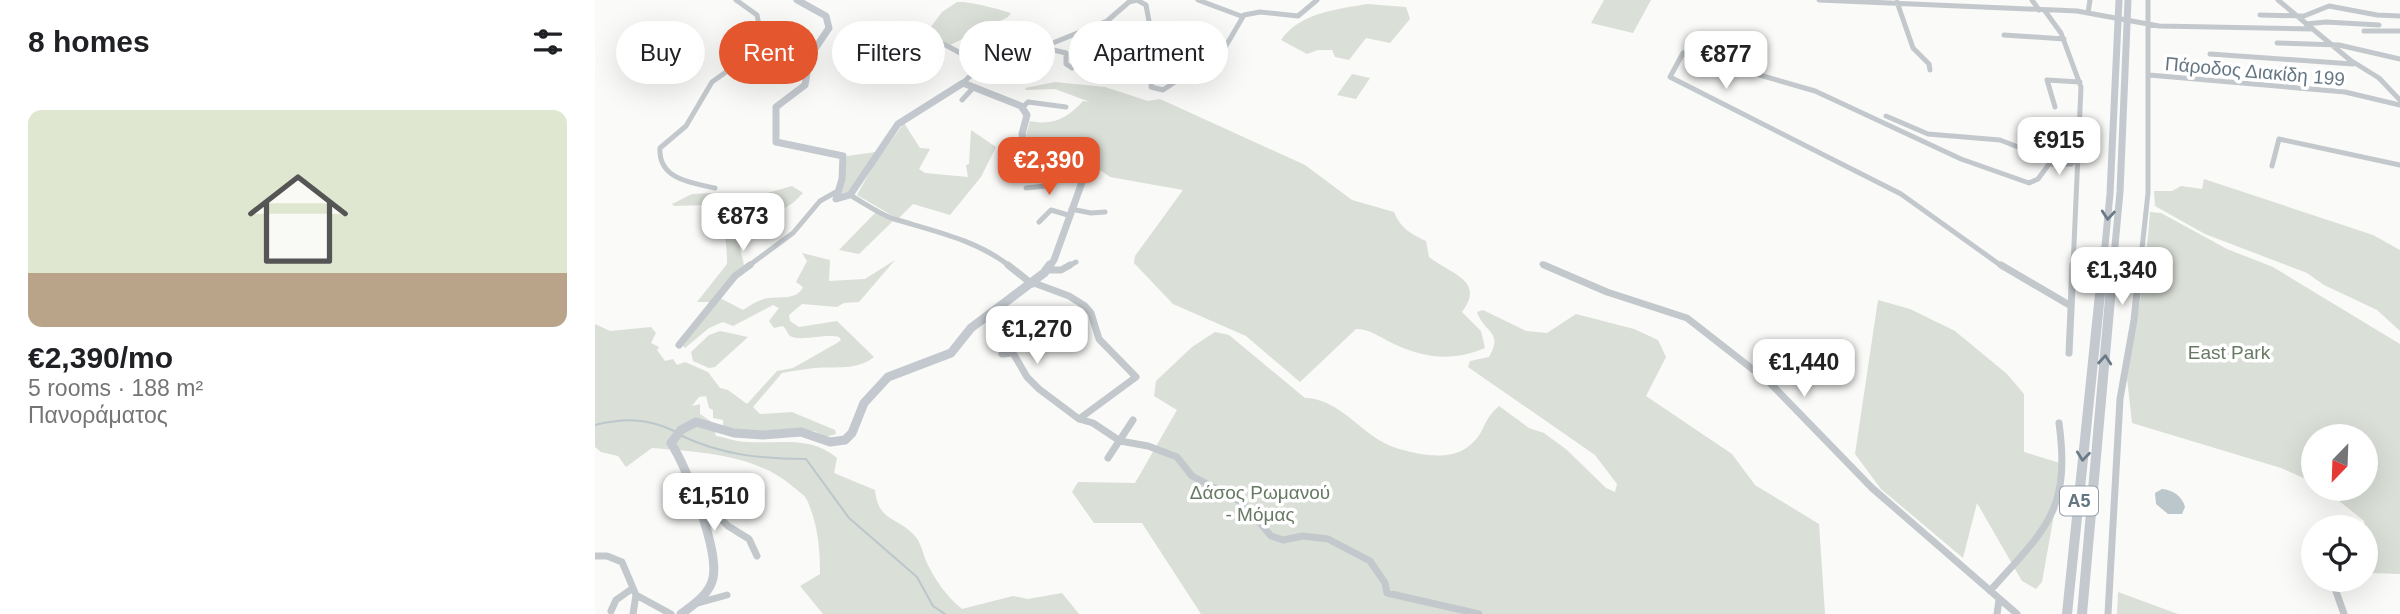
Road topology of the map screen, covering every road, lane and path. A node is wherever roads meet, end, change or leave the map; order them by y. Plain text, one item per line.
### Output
1 (736, 0) edge
2 (797, 0) edge
3 (1198, 0) edge
4 (1317, 0) edge
5 (1819, 0) edge
6 (2032, 0) edge
7 (2090, 0) edge
8 (2119, 0) edge
9 (2127, 0) edge
10 (2148, 0) edge
11 (2279, 0) edge
12 (2346, 1) edge
13 (1898, 2) edge
14 (2348, 9) junction
15 (2042, 10) junction
16 (2091, 13) junction
17 (2260, 15) dead end
18 (1241, 16) junction
19 (2298, 16) junction
20 (2400, 16) edge
21 (2146, 24) junction
22 (2306, 24) junction
23 (2379, 25) dead end
24 (2312, 29) junction
25 (2364, 31) dead end
26 (2400, 31) edge
27 (2004, 35) dead end
28 (2064, 39) junction
29 (1055, 43) edge
30 (2277, 43) dead end
31 (2333, 45) junction
32 (1055, 51) edge
33 (2210, 54) dead end
34 (2400, 59) edge
35 (2355, 64) junction
36 (1069, 66) edge
37 (1930, 69) dead end
38 (2149, 75) junction
39 (2080, 82) junction
40 (961, 84) edge
41 (966, 84) edge
42 (974, 87) junction
43 (962, 100) dead end
44 (2400, 102) edge
45 (1023, 107) junction
46 (1066, 107) dead end
47 (2055, 107) dead end
48 (1886, 116) dead end
49 (2079, 157) junction
50 (1067, 161) junction
51 (2059, 163) junction
52 (2400, 165) edge
53 (2272, 166) dead end
54 (715, 188) dead end
55 (1026, 188) dead end
56 (836, 192) junction
57 (850, 195) junction
58 (1070, 212) junction
59 (1105, 212) dead end
60 (1039, 222) dead end
61 (1076, 262) dead end
62 (1542, 264) dead end
63 (1047, 270) junction
64 (1033, 284) junction
65 (2071, 306) junction
66 (1020, 322) dead end
67 (679, 345) dead end
68 (2069, 353) dead end
69 (1079, 419) junction
70 (1133, 420) dead end
71 (2059, 423) dead end
72 (1120, 441) junction
73 (1108, 458) dead end
74 (691, 491) junction
75 (595, 556) edge
76 (757, 556) dead end
77 (1990, 591) junction
78 (635, 592) junction
79 (2336, 592) edge
80 (727, 595) dead end
81 (1999, 600) junction
82 (697, 609) edge
83 (611, 611) dead end
84 (684, 612) edge
85 (633, 614) edge
86 (671, 614) edge
87 (1479, 614) edge
88 (1997, 614) edge
89 (2017, 614) edge
90 (2067, 614) edge
91 (2084, 614) edge
92 (2108, 614) edge
93 (2344, 614) edge

1 - 54 street
2 - 56 main road
3 - 18 street
4 - 18 street
5 - 13 street
6 - 15 street
7 - 16 street
8 -> 90 highway, Α5
91 -> 9 highway, Α5
10 - 21 street
11 - 19 street
12 - 14 street
13 - 15 street
13 - 37 street
14 - 19 street
14 - 20 street
15 - 16 street
15 - 28 street
16 - 21 street
17 - 19 street
18 - 29 street
19 - 22 street
21 - 24 street
21 - 38 street
22 - 23 street
22 - 24 street
24 - 31 street
25 - 26 street
27 - 28 street
28 - 39 street
30 - 31 street
31 - 34 street
31 - 35 street
32 - 36 street
33 - 35 street
35 - 44 street
38 - 44 street, Πάροδος Διακίδη 199
38 - 92 street
39 - 47 street
39 - 49 street
40 - 57 main road
41 - 42 main road
42 - 43 street
42 - 45 main road
45 - 46 street
45 - 50 main road
48 - 51 street
49 - 51 street
49 - 65 street
50 - 55 street
50 - 58 main road
51 - 65 street
52 - 53 street
56 - 57 main road
56 - 67 street
57 - 64 street
58 - 59 street
58 - 60 street
58 - 63 main road
61 - 63 street
62 - 77 street
63 - 64 main road
64 - 69 street
64 - 74 main road
65 - 68 street
66 - 69 street
69 - 72 street
70 - 72 street
71 - 77 street
72 - 73 street
72 - 87 street
74 - 76 street
74 - 82 main road
75 - 78 street
77 - 81 street
78 - 83 street
78 - 85 street
78 - 86 street
79 - 93 street
80 - 82 street
81 - 88 street
81 - 89 street
82 - 84 main road

